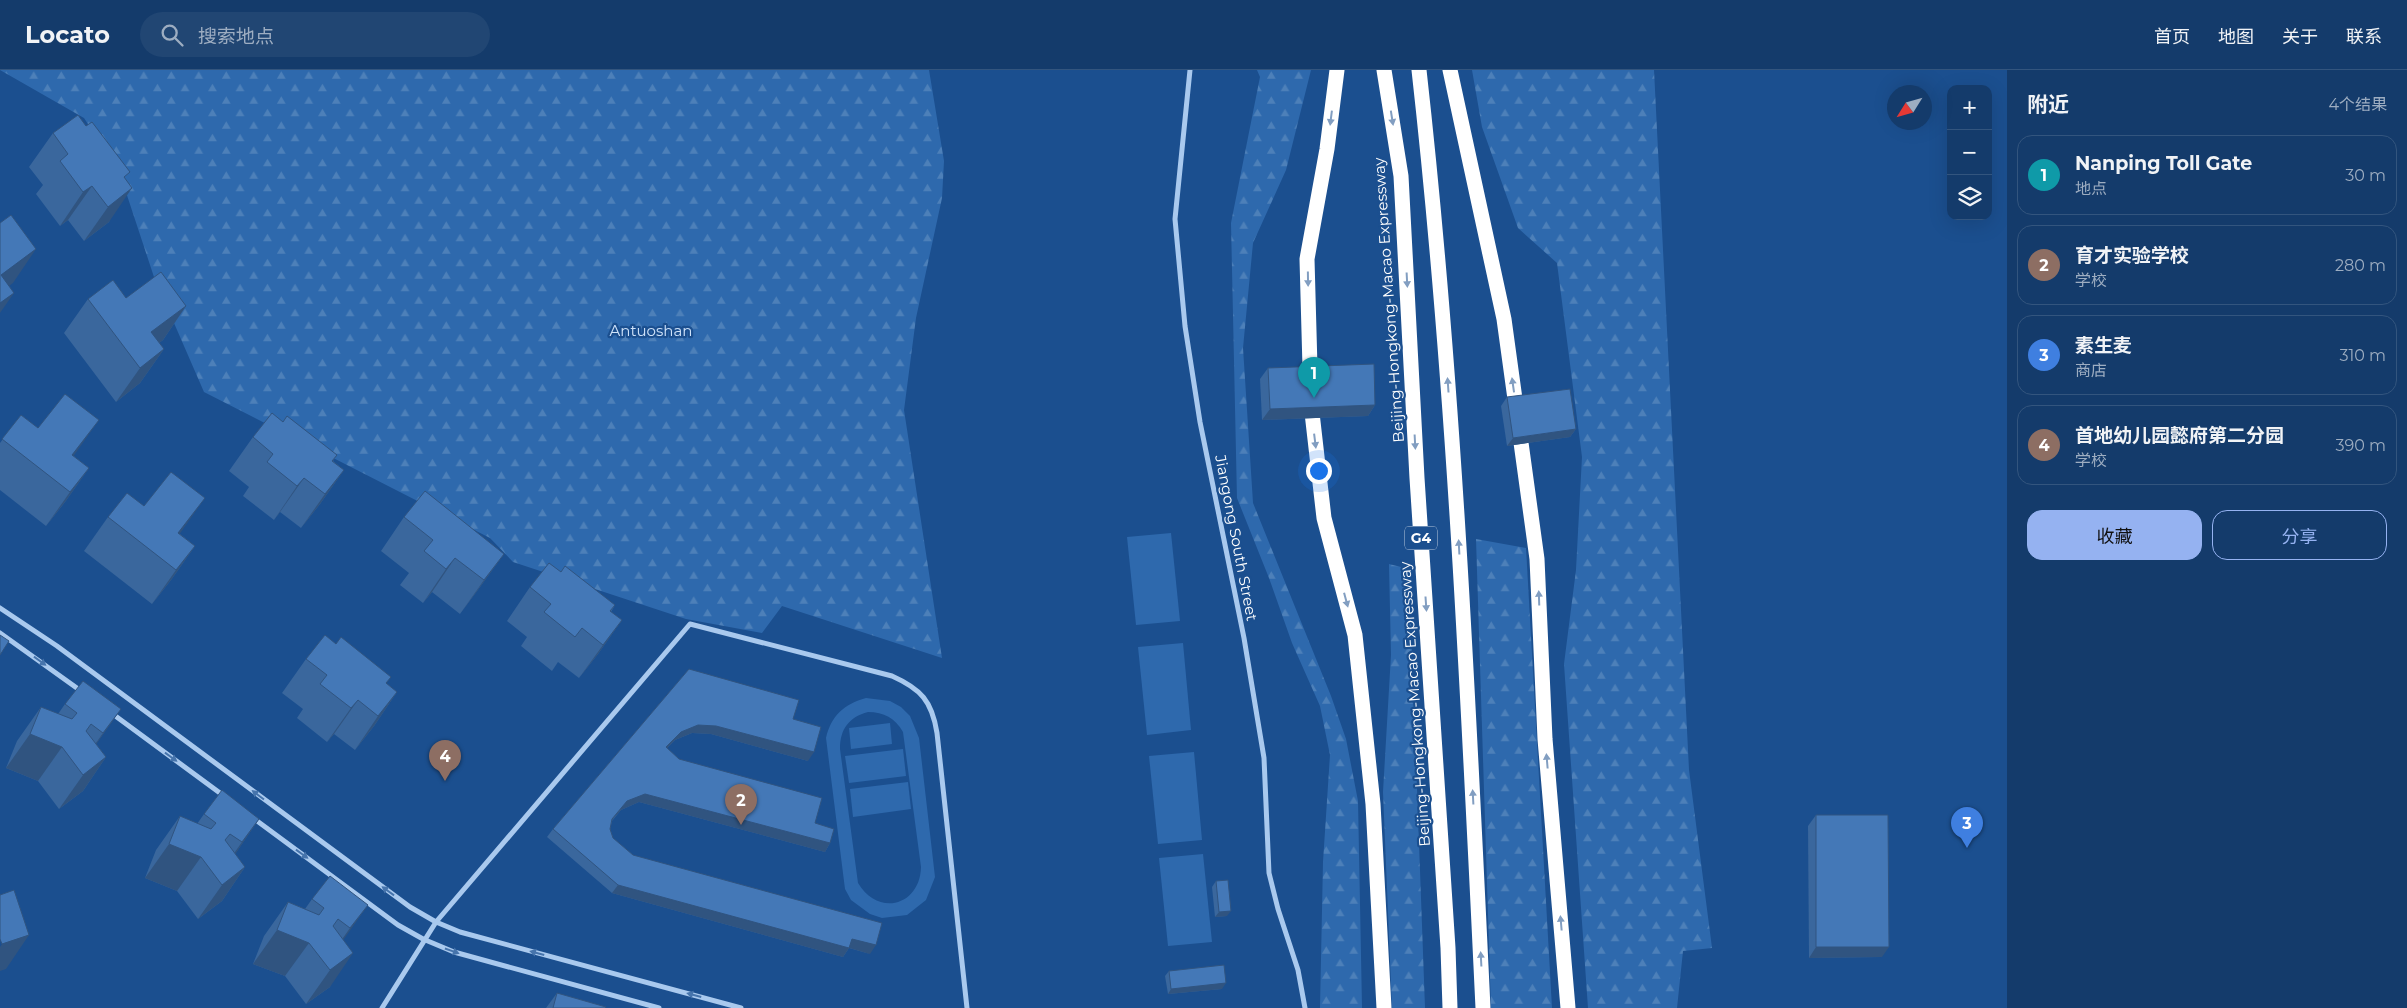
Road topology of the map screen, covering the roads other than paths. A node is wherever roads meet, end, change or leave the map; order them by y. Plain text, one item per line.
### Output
1 (1190, 70) edge
2 (1337, 70) edge
3 (1384, 70) edge
4 (1419, 70) edge
5 (1450, 70) edge
6 (0, 608) edge
7 (0, 633) edge
8 (83, 692) edge
9 (107, 710) edge
10 (232, 803) edge
11 (248, 814) edge
12 (436, 922) junction
13 (423, 940) junction
14 (382, 1008) edge
15 (659, 1008) edge
16 (741, 1008) edge
17 (967, 1008) edge
18 (1305, 1008) edge
19 (1384, 1008) edge
20 (1450, 1008) edge
21 (1483, 1008) edge
22 (1568, 1008) edge

1 - 18 street, Jiangong South Street
2 -> 19 highway
3 -> 20 highway, Beijing-Hongkong-Macao Expressway / G4
21 -> 4 highway, G4
22 -> 5 highway
12 -> 6 street
7 -> 8 street
9 -> 10 street
11 -> 13 street
12 - 13 street
16 -> 12 street
12 - 17 street
13 - 14 street
13 -> 15 street

